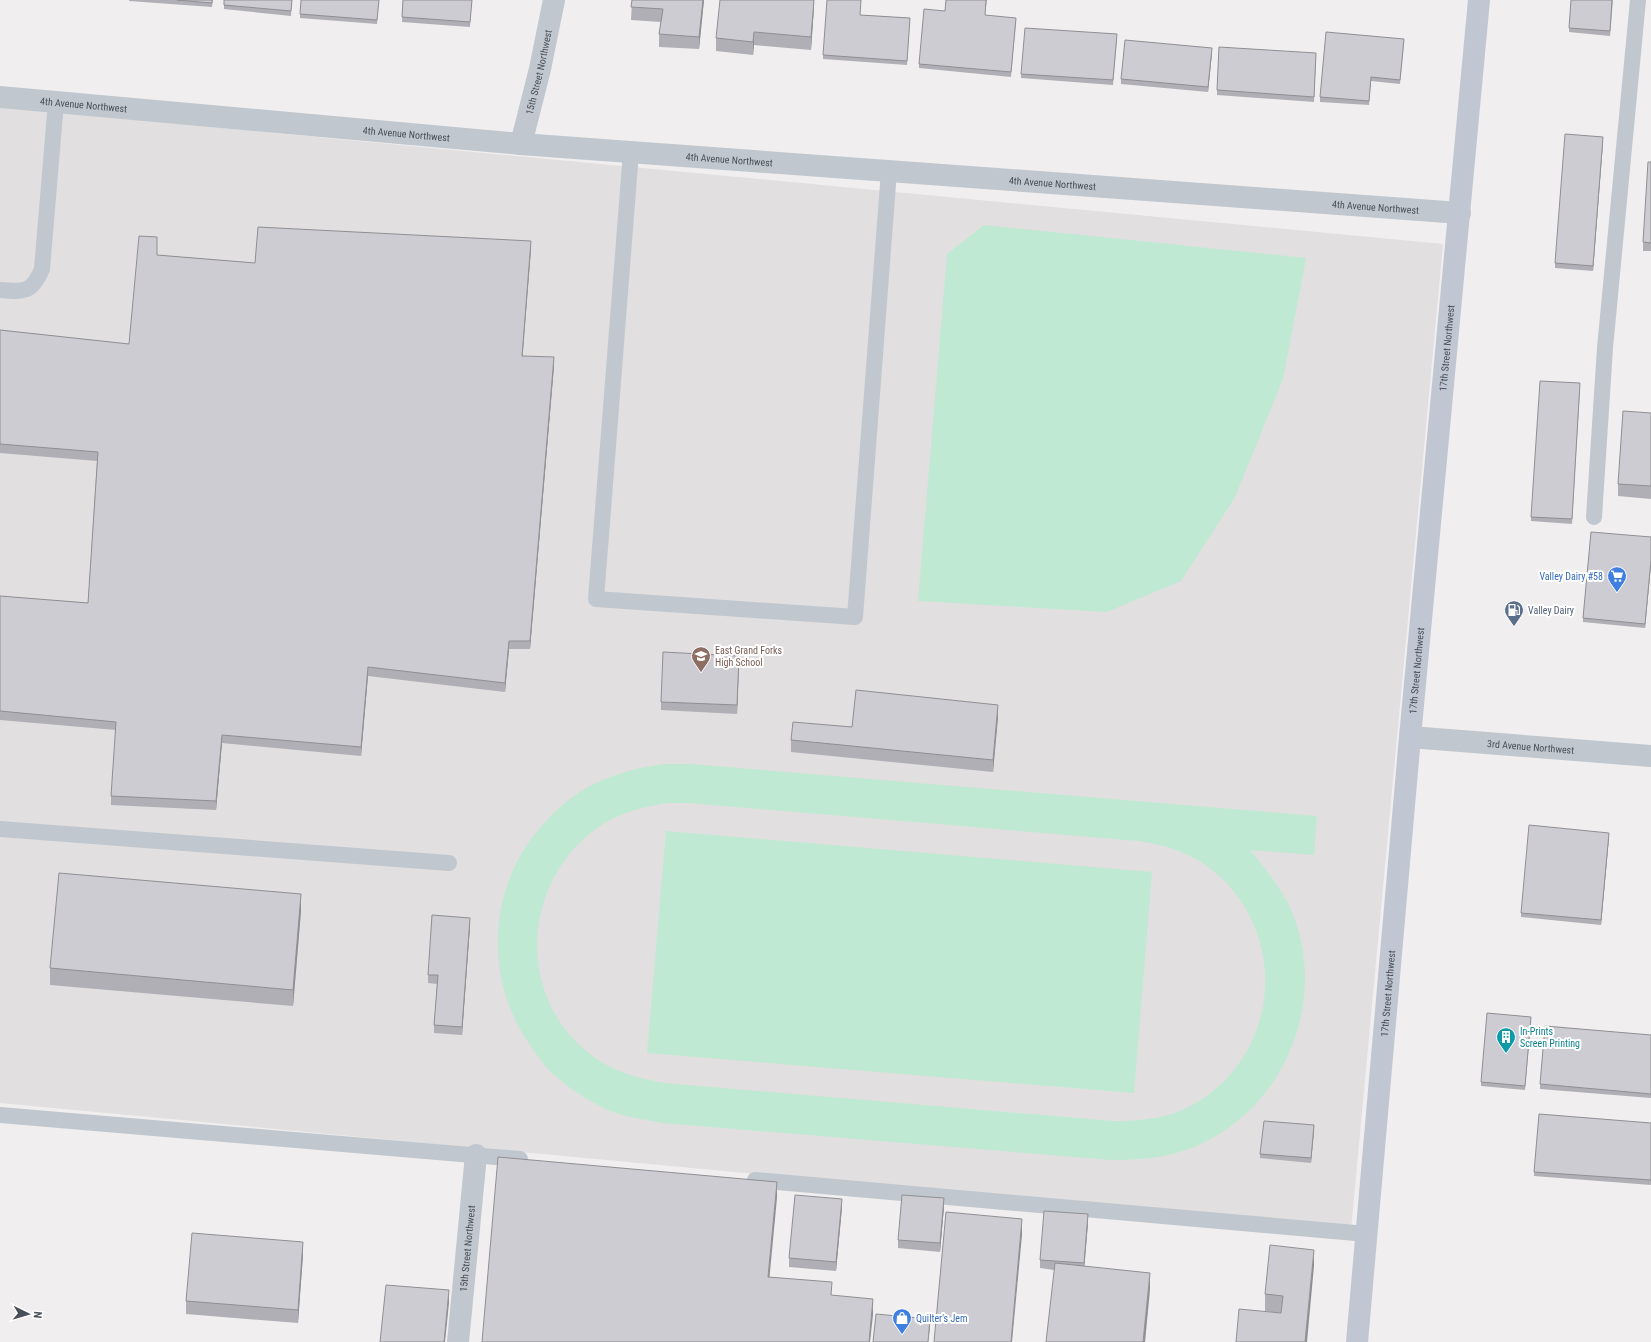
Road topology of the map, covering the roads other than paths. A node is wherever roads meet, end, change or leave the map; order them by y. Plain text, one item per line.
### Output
1 (554, 0) edge
2 (1479, 0) edge
3 (1638, 0) edge
4 (0, 97) edge
5 (56, 102) junction
6 (521, 144) junction
7 (631, 152) junction
8 (888, 171) junction
9 (1460, 213) junction
10 (0, 290) edge
11 (1594, 517) dead end
12 (1410, 737) junction
13 (1651, 756) edge
14 (0, 829) edge
15 (449, 863) dead end
16 (0, 1115) edge
17 (476, 1155) junction
18 (539, 1161) edge
19 (736, 1178) edge
20 (1367, 1234) junction
21 (458, 1342) edge
22 (1357, 1342) edge

1 - 6 street, 15th Street Northwest
2 - 9 street, 17th Street Northwest
3 - 11 lane
4 - 5 street, 4th Avenue Northwest
5 - 6 street, 4th Avenue Northwest
5 - 10 lane
6 - 7 street, 4th Avenue Northwest
7 - 8 street, 4th Avenue Northwest
7 - 8 lane
8 - 9 street, 4th Avenue Northwest
9 - 12 street, 17th Street Northwest
12 - 13 street, 3rd Avenue Northwest
12 - 20 street, 17th Street Northwest
14 - 15 lane
16 - 17 lane
17 - 18 lane
17 - 21 street, 15th Street Northwest
19 - 20 lane
20 - 22 street, 17th Street Northwest

